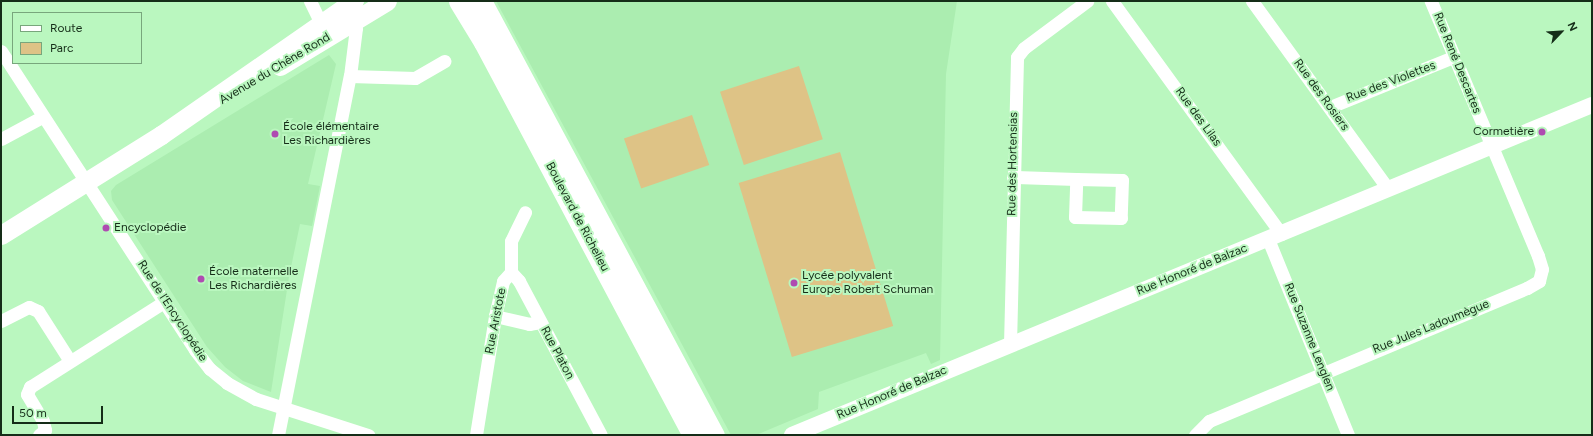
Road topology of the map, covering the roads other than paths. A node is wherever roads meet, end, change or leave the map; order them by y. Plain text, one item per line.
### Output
1 (310, 1) edge
2 (387, 1) edge
3 (459, 1) edge
4 (481, 1) edge
5 (1086, 1) edge
6 (1112, 1) edge
7 (1252, 1) edge
8 (1431, 1) edge
9 (1071, 5) edge
10 (350, 11) edge
11 (324, 31) junction
12 (1, 51) edge
13 (1453, 57) junction
14 (445, 61) dead end
15 (350, 76) junction
16 (1592, 105) edge
17 (1330, 107) junction
18 (42, 117) junction
19 (1, 139) edge
20 (1492, 147) junction
21 (1013, 177) junction
22 (1076, 179) junction
23 (87, 183) junction
24 (1388, 189) junction
25 (525, 212) dead end
26 (1, 235) edge
27 (1274, 236) junction
28 (511, 272) junction
29 (164, 302) junction
30 (495, 316) junction
31 (1, 321) edge
32 (540, 322) junction
33 (1010, 345) junction
34 (70, 361) junction
35 (1323, 372) junction
36 (283, 409) junction
37 (39, 435) edge
38 (278, 435) edge
39 (368, 435) edge
40 (476, 435) edge
41 (601, 435) edge
42 (692, 435) edge
43 (714, 435) edge
44 (792, 435) edge
45 (1195, 435) edge
46 (1348, 435) edge

1 - 11 street
2 - 10 main road, Avenue du Chêne Rond
3 - 42 main road, Boulevard de Richelieu
4 - 43 main road, Boulevard de Richelieu
5 - 9 street, Rue des Hortensias
6 - 27 street, Rue des Lilas
7 - 17 street, Rue des Rosiers
8 - 13 street, Rue René Descartes
9 - 21 street, Rue des Hortensias
10 - 11 main road, Avenue du Chêne Rond
10 - 15 street
11 - 23 main road, Avenue du Chêne Rond
12 - 18 street, Rue de l’Encyclopédie
13 - 17 street, Rue des Violettes
13 - 20 street, Rue René Descartes
14 - 15 street
15 - 36 street
16 - 20 street, Rue Honoré de Balzac
17 - 24 street, Rue des Rosiers
18 - 19 street
18 - 23 street, Rue de l’Encyclopédie
20 - 24 street, Rue Honoré de Balzac
20 - 35 street, Rue Jules Ladoumègue
21 - 22 street
21 - 33 street, Rue des Hortensias
22 - 22 street
23 - 26 main road, Avenue du Chêne Rond
23 - 29 street, Rue de l’Encyclopédie
24 - 27 street, Rue Honoré de Balzac
25 - 28 street, Rue Aristote
27 - 33 street, Rue Honoré de Balzac
27 - 35 street, Rue Suzanne Lenglen
28 - 30 street, Rue Aristote
28 - 32 street, Rue Platon
29 - 34 street
29 - 36 street, Rue de l’Encyclopédie
30 - 32 street
30 - 40 street, Rue Aristote
31 - 34 street
32 - 41 street, Rue Platon
33 - 44 street, Rue Honoré de Balzac
34 - 37 street
35 - 45 street, Rue Jules Ladoumègue
35 - 46 street, Rue Suzanne Lenglen
36 - 38 street
36 - 39 street

